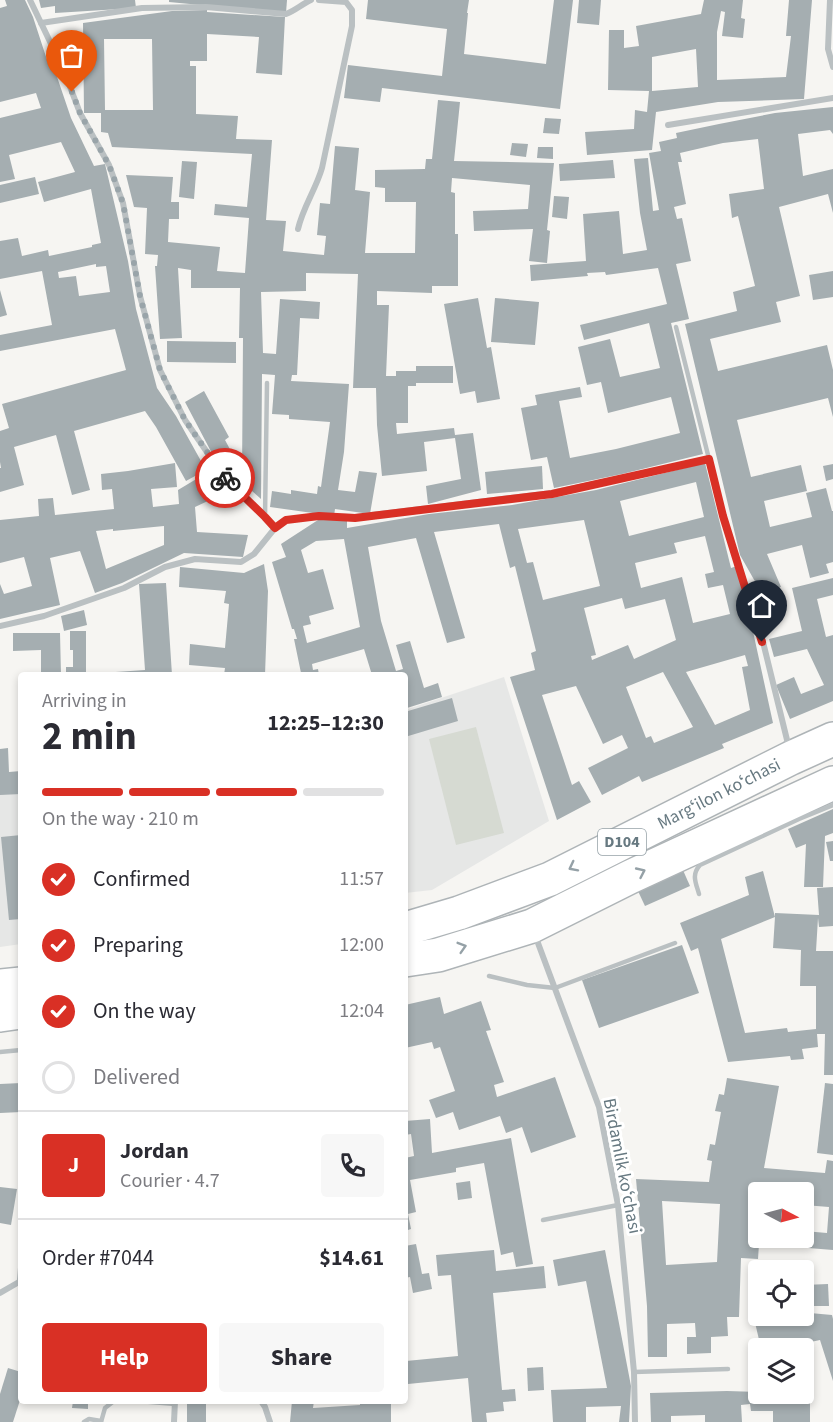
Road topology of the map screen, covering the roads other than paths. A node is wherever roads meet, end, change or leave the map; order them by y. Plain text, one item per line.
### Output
1 (30, 0) edge
2 (311, 0) edge
3 (319, 0) edge
4 (830, 0) edge
5 (41, 23) junction
6 (833, 67) edge
7 (833, 98) edge
8 (668, 125) dead end
9 (298, 228) dead end
10 (676, 327) dead end
11 (267, 383) dead end
12 (709, 459) junction
13 (265, 517) junction
14 (275, 528) junction
15 (0, 626) edge
16 (833, 739) edge
17 (791, 758) junction
18 (833, 783) edge
19 (833, 805) edge
20 (796, 810) junction
21 (699, 894) dead end
22 (532, 926) junction
23 (408, 927) edge
24 (675, 943) dead end
25 (408, 960) edge
26 (489, 976) dead end
27 (18, 984) edge
28 (0, 986) edge
29 (555, 988) junction
30 (18, 1012) edge
31 (0, 1015) edge
32 (18, 1050) edge
33 (0, 1052) edge
34 (618, 1205) junction
35 (543, 1220) dead end
36 (18, 1283) edge
37 (0, 1293) edge
38 (728, 1369) dead end
39 (634, 1372) junction
40 (110, 1404) edge
41 (175, 1404) edge
42 (263, 1404) edge
43 (101, 1421) edge
44 (84, 1422) edge
45 (174, 1422) edge
46 (270, 1422) edge
47 (635, 1422) edge

1 - 5 street
2 - 5 street
3 - 9 street
4 - 6 street
5 - 13 street
7 - 8 street
10 - 12 lane
11 - 13 lane
12 - 14 street
12 - 17 street
13 - 14 street
14 - 15 street
16 - 17 main road, Margʻilon koʻchasi / D104
17 -> 23 main road, Margʻilon koʻchasi / D104
18 - 20 main road, Margʻilon koʻchasi / D104
19 - 20 lane
20 - 21 lane
22 -> 20 main road, Margʻilon koʻchasi / D104
25 -> 22 main road, Margʻilon koʻchasi / D104
22 - 29 street, Birdamlik koʻchasi
24 - 29 lane
26 - 29 lane
27 - 28 main road
29 - 34 street, Birdamlik koʻchasi
30 - 31 main road
32 - 33 lane
34 - 35 lane
34 - 39 street, Birdamlik koʻchasi
36 - 37 street
38 - 39 lane
39 - 47 street, Birdamlik koʻchasi
40 - 43 lane
41 - 45 street
42 - 46 street
43 - 44 lane

